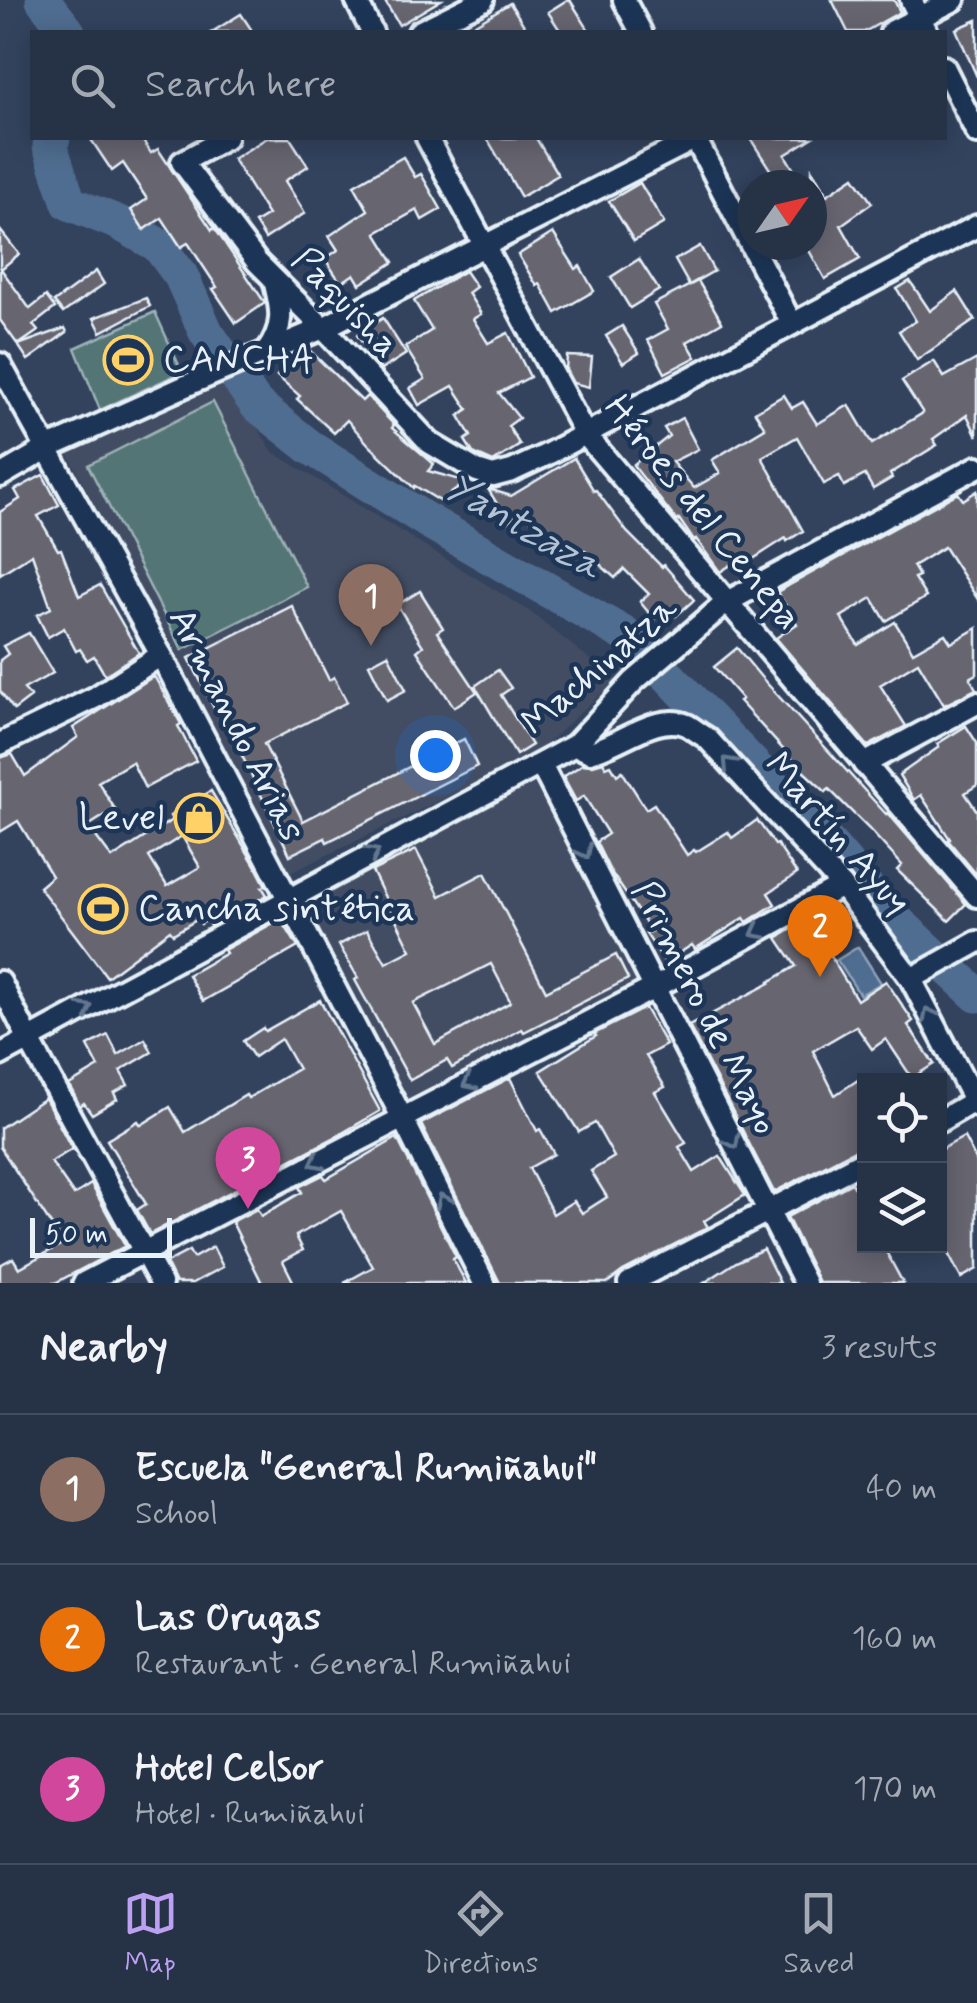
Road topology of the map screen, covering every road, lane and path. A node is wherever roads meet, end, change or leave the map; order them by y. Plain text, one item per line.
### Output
1 (356, 0) edge
2 (483, 0) edge
3 (624, 0) edge
4 (954, 0) edge
5 (919, 17) edge
6 (371, 30) edge
7 (423, 30) edge
8 (640, 30) edge
9 (895, 30) edge
10 (947, 74) edge
11 (977, 133) edge
12 (222, 140) edge
13 (429, 140) edge
14 (691, 140) edge
15 (696, 140) edge
16 (977, 226) edge
17 (485, 246) junction
18 (274, 279) junction
19 (792, 324) junction
20 (323, 328) junction
21 (260, 356) junction
22 (0, 364) edge
23 (585, 434) junction
24 (48, 448) junction
25 (977, 466) edge
26 (0, 476) edge
27 (727, 602) junction
28 (161, 655) junction
29 (977, 702) edge
30 (0, 744) edge
31 (575, 745) junction
32 (864, 764) junction
33 (541, 765) junction
34 (842, 886) junction
35 (977, 896) edge
36 (287, 899) junction
37 (977, 942) edge
38 (911, 979) junction
39 (0, 982) edge
40 (654, 988) junction
41 (29, 1040) junction
42 (0, 1055) edge
43 (976, 1104) edge
44 (402, 1117) junction
45 (947, 1118) edge
46 (860, 1163) edge
47 (768, 1212) junction
48 (144, 1251) junction
49 (84, 1283) edge
50 (162, 1283) edge
51 (484, 1283) edge
52 (629, 1283) edge
53 (805, 1283) edge

1 - 6 street
2 - 7 street
3 - 8 street
4 - 5 street
5 - 9 street
10 - 11 street
12 - 18 street, Paquisha
13 - 17 street, Héroes del Cenepa
14 - 17 street
15 - 19 street
16 - 19 street
17 - 20 street
17 - 23 street, Héroes del Cenepa
18 - 20 street, Paquisha
18 - 21 street
19 - 23 street
20 - 21 street
20 - 23 street, Paquisha
21 - 24 street
22 - 24 street, Armando Arias
23 - 27 street, Héroes del Cenepa
24 - 26 street
24 - 28 street, Armando Arias
25 - 27 street, Machinatza
27 - 31 street, Machinatza
27 - 32 street, Héroes del Cenepa
28 - 30 street
28 - 36 street, Armando Arias
29 - 32 street
31 - 33 street, Machinatza
34 -> 31 street, Martín Ayuy
32 - 35 street, Héroes del Cenepa
36 -> 33 street, Machinatza
33 -> 40 street, Primero de Mayo
34 - 38 street, Martín Ayuy
34 -> 40 street
41 -> 36 street, Machinatza
36 - 44 street, Armando Arias
37 - 38 street
43 -> 38 street, Martín Ayuy
39 - 41 street
40 -> 44 street
40 -> 47 street, Primero de Mayo
41 - 42 street, Machinatza
41 - 48 street
43 - 45 street
44 -> 48 street
51 -> 44 street, Armando Arias
46 - 47 street
47 - 52 street
47 - 53 street, Primero de Mayo
48 - 49 street
48 - 50 street

